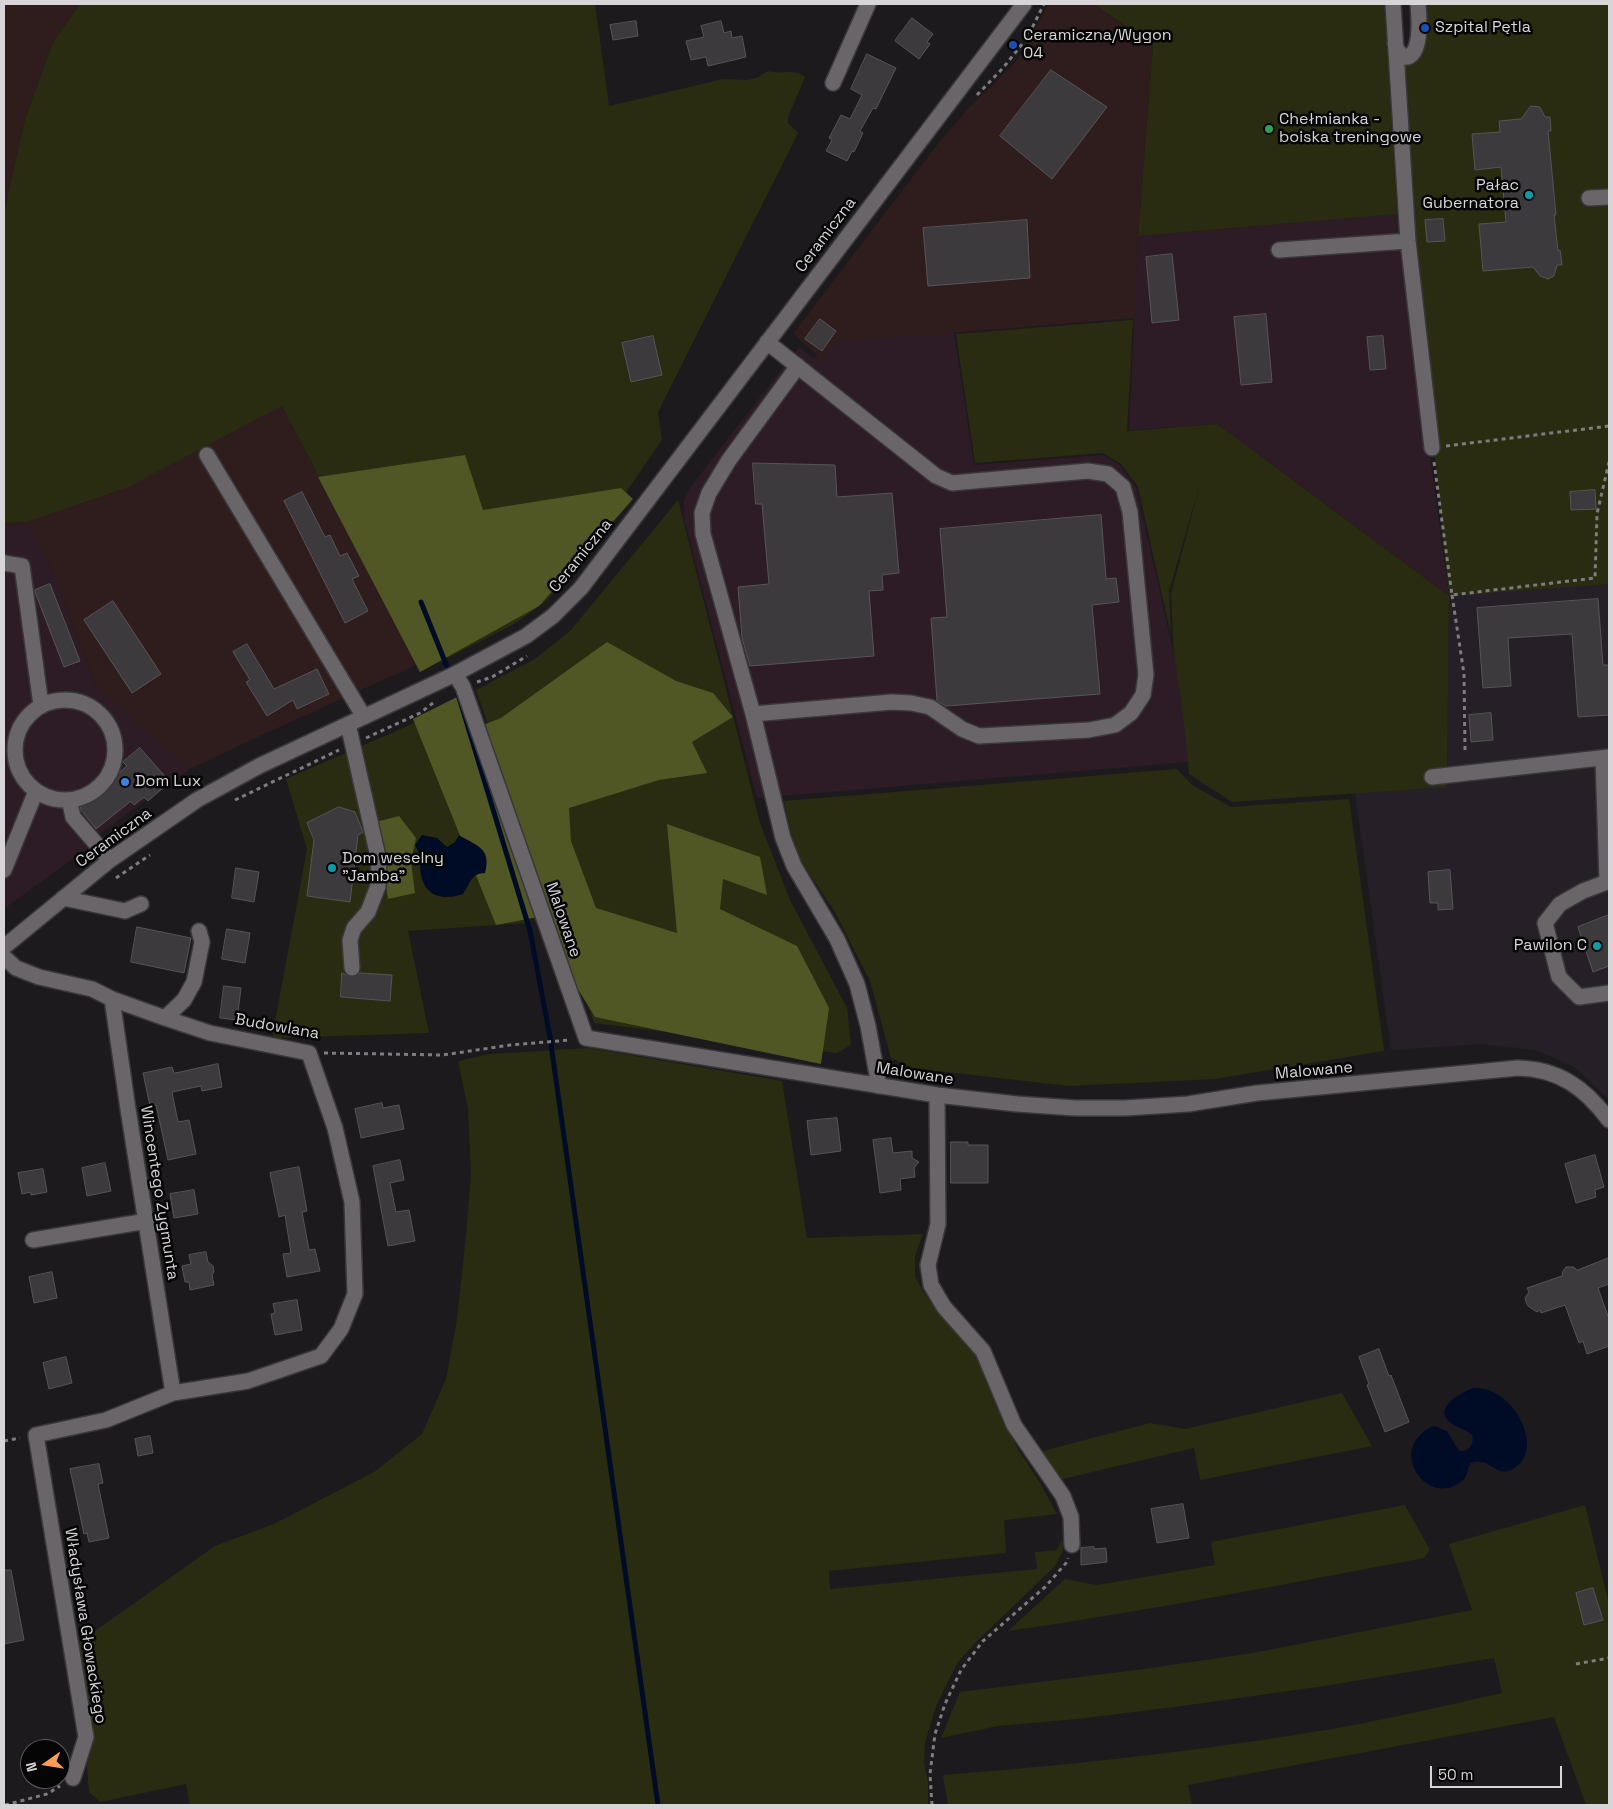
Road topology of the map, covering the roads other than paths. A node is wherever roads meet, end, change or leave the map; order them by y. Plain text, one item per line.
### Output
1 (868, 4) edge
2 (1024, 4) edge
3 (1393, 4) edge
4 (1418, 4) edge
5 (1395, 41) junction
6 (833, 84) dead end
7 (1609, 197) edge
8 (1589, 198) dead end
9 (1408, 241) junction
10 (1279, 250) dead end
11 (767, 342) junction
12 (798, 366) junction
13 (1432, 448) road end
14 (207, 455) dead end
15 (4, 563) edge
16 (451, 676) junction
17 (41, 705) junction
18 (753, 714) junction
19 (364, 717) junction
20 (348, 724) junction
21 (1606, 758) edge
22 (1432, 777) dead end
23 (36, 792) junction
24 (69, 800) junction
25 (110, 860) junction
26 (4, 870) edge
27 (63, 898) junction
28 (141, 904) dead end
29 (199, 931) dead end
30 (4, 947) edge
31 (4, 957) edge
32 (352, 968) dead end
33 (1609, 993) edge
34 (112, 999) junction
35 (165, 1018) junction
36 (879, 1086) junction
37 (936, 1096) junction
38 (1609, 1120) edge
39 (147, 1221) junction
40 (33, 1240) dead end
41 (173, 1393) junction
42 (1072, 1545) road end
43 (73, 1778) road end

1 - 6 street
2 - 11 street, Ceramiczna
3 - 5 street
4 - 5 street
5 - 9 street
7 - 8 street
9 - 10 street
9 - 13 street
11 - 12 street
11 - 16 street, Ceramiczna
12 - 18 street
12 - 18 street
14 - 19 street
15 - 17 street
16 - 19 street, Ceramiczna
16 - 36 street, Malowane
17 - 23 street
17 - 24 street
18 - 36 street
19 - 20 street, Ceramiczna
20 - 25 street, Ceramiczna
20 - 32 street
21 - 22 street
21 - 33 street
23 - 24 street
23 - 26 street
24 - 25 street
25 - 27 street, Ceramiczna
27 - 28 street
27 - 30 street, Ceramiczna
29 - 35 street
31 - 34 street, Budowlana
34 - 35 street, Budowlana
34 - 39 street, Wincentego Zygmunta
35 - 41 street, Budowlana
36 - 37 street, Malowane
37 - 38 street, Malowane
37 - 42 street
39 - 40 street
39 - 41 street, Wincentego Zygmunta
41 - 43 street, Władysława Głowackiego

